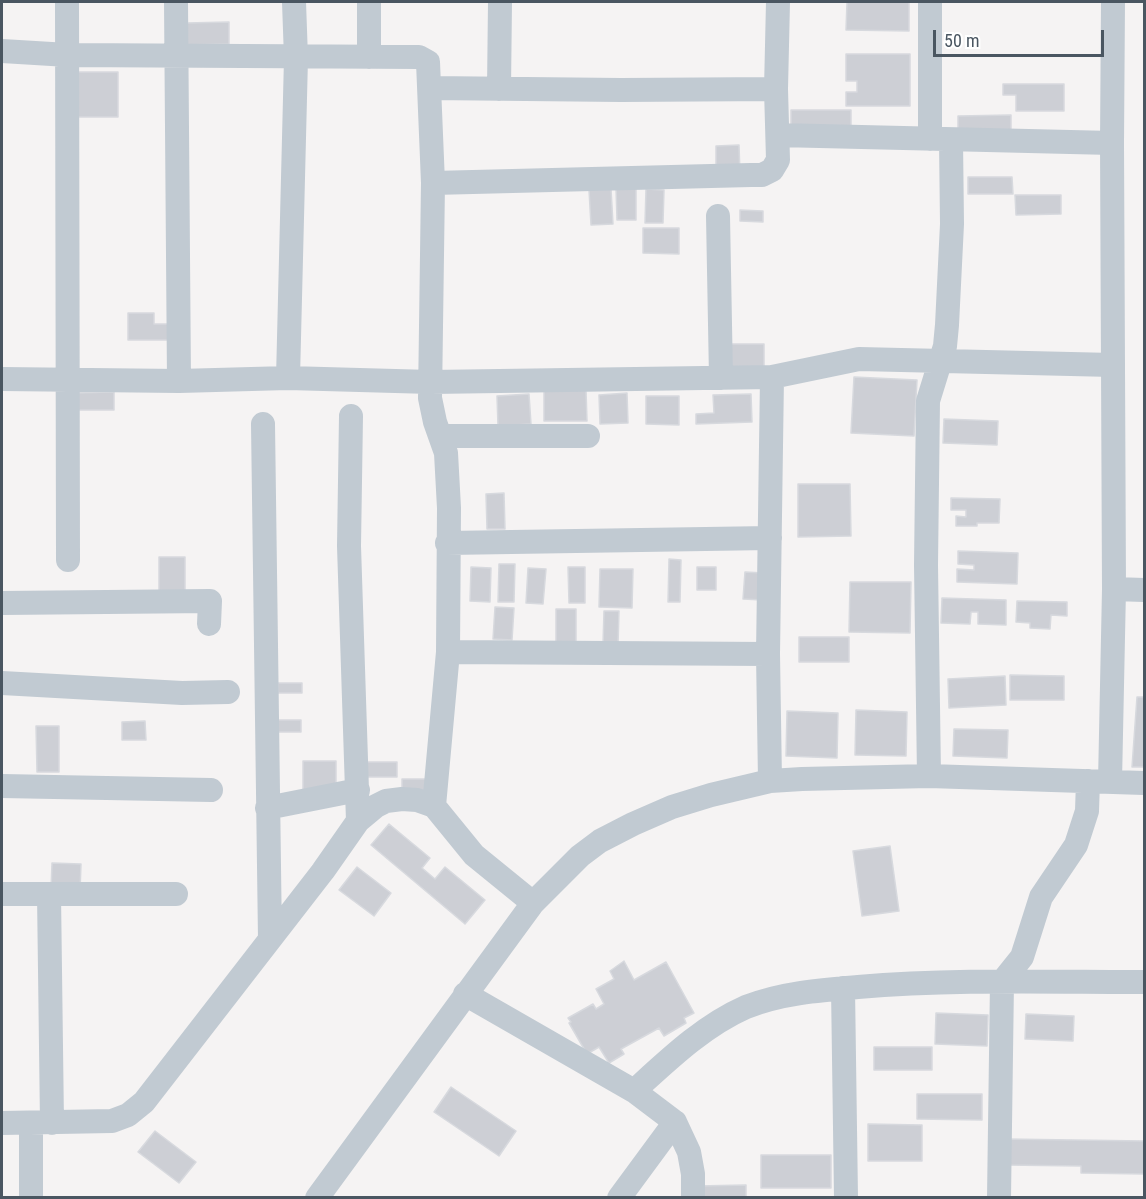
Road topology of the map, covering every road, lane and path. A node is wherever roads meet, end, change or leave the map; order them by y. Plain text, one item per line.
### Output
1 (67, 2) edge
2 (177, 2) edge
3 (294, 2) edge
4 (369, 2) edge
5 (500, 2) edge
6 (778, 2) edge
7 (930, 2) edge
8 (1113, 2) edge
9 (2, 51) edge
10 (68, 54) junction
11 (177, 55) junction
12 (369, 57) junction
13 (296, 58) junction
14 (430, 88) junction
15 (776, 88) junction
16 (499, 89) junction
17 (778, 135) junction
18 (941, 139) junction
19 (1112, 143) junction
20 (433, 183) junction
21 (718, 216) dead end
22 (941, 361) junction
23 (1113, 365) junction
24 (772, 377) junction
25 (288, 378) junction
26 (721, 378) junction
27 (2, 379) edge
28 (67, 380) junction
29 (179, 381) junction
30 (431, 382) junction
31 (351, 416) dead end
32 (264, 424) dead end
33 (440, 436) junction
34 (588, 436) dead end
35 (770, 538) junction
36 (447, 543) junction
37 (68, 560) dead end
38 (1114, 589) junction
39 (1144, 590) edge
40 (2, 603) edge
41 (209, 624) dead end
42 (448, 652) junction
43 (768, 654) junction
44 (2, 683) edge
45 (228, 692) dead end
46 (929, 776) junction
47 (770, 781) junction
48 (1099, 782) junction
49 (1144, 783) edge
50 (2, 786) edge
51 (211, 790) dead end
52 (358, 790) junction
53 (434, 806) junction
54 (267, 808) junction
55 (358, 821) junction
56 (2, 894) edge
57 (49, 894) junction
58 (176, 894) dead end
59 (533, 903) junction
60 (270, 939) junction
61 (1002, 982) junction
62 (1144, 982) edge
63 (843, 988) junction
64 (465, 994) junction
65 (634, 1091) junction
66 (675, 1122) junction
67 (2, 1123) edge
68 (42, 1123) junction
69 (31, 1197) edge
70 (317, 1197) edge
71 (619, 1197) edge
72 (693, 1197) edge
73 (846, 1197) edge
74 (999, 1197) edge

1 - 10 street
2 - 11 street
3 - 13 street
4 - 12 street
5 - 16 street
6 - 15 street
7 - 18 street
8 - 19 street
9 - 10 street
10 - 11 street
10 - 28 street
11 - 13 street
11 - 29 street
12 - 13 street
12 - 14 street
13 - 25 street
14 - 16 street
14 - 20 street
15 - 16 street
15 - 17 street
17 - 18 street
17 - 20 street
18 - 19 street
18 - 22 street
19 - 23 street
20 - 30 street
21 - 26 street
22 - 23 street
22 - 24 street
22 - 46 street
23 - 38 street
24 - 26 street
24 - 35 street
25 - 29 street
25 - 30 street
26 - 30 street
27 - 28 street
28 - 29 street
28 - 37 street
30 - 33 street
31 - 52 street
32 - 54 street
33 - 34 street
33 - 36 street
35 - 36 street
35 - 43 street
36 - 42 street
38 - 39 street
38 - 48 street
40 - 41 street
42 - 43 street
42 - 53 street
43 - 47 street
44 - 45 street
46 - 47 street
46 - 48 street
47 - 59 street
48 - 49 street
48 - 61 street
50 - 51 street
52 - 54 street
52 - 55 street
53 - 55 street
53 - 59 street
54 - 60 street
55 - 60 street
56 - 57 street
57 - 58 street
57 - 68 street
59 - 64 street
60 - 68 street
61 - 62 street
61 - 63 street
61 - 74 street
63 - 65 street
63 - 73 street
64 - 65 street
64 - 70 street
65 - 66 street
66 - 71 street
66 - 72 street
67 - 68 street
68 - 69 street

